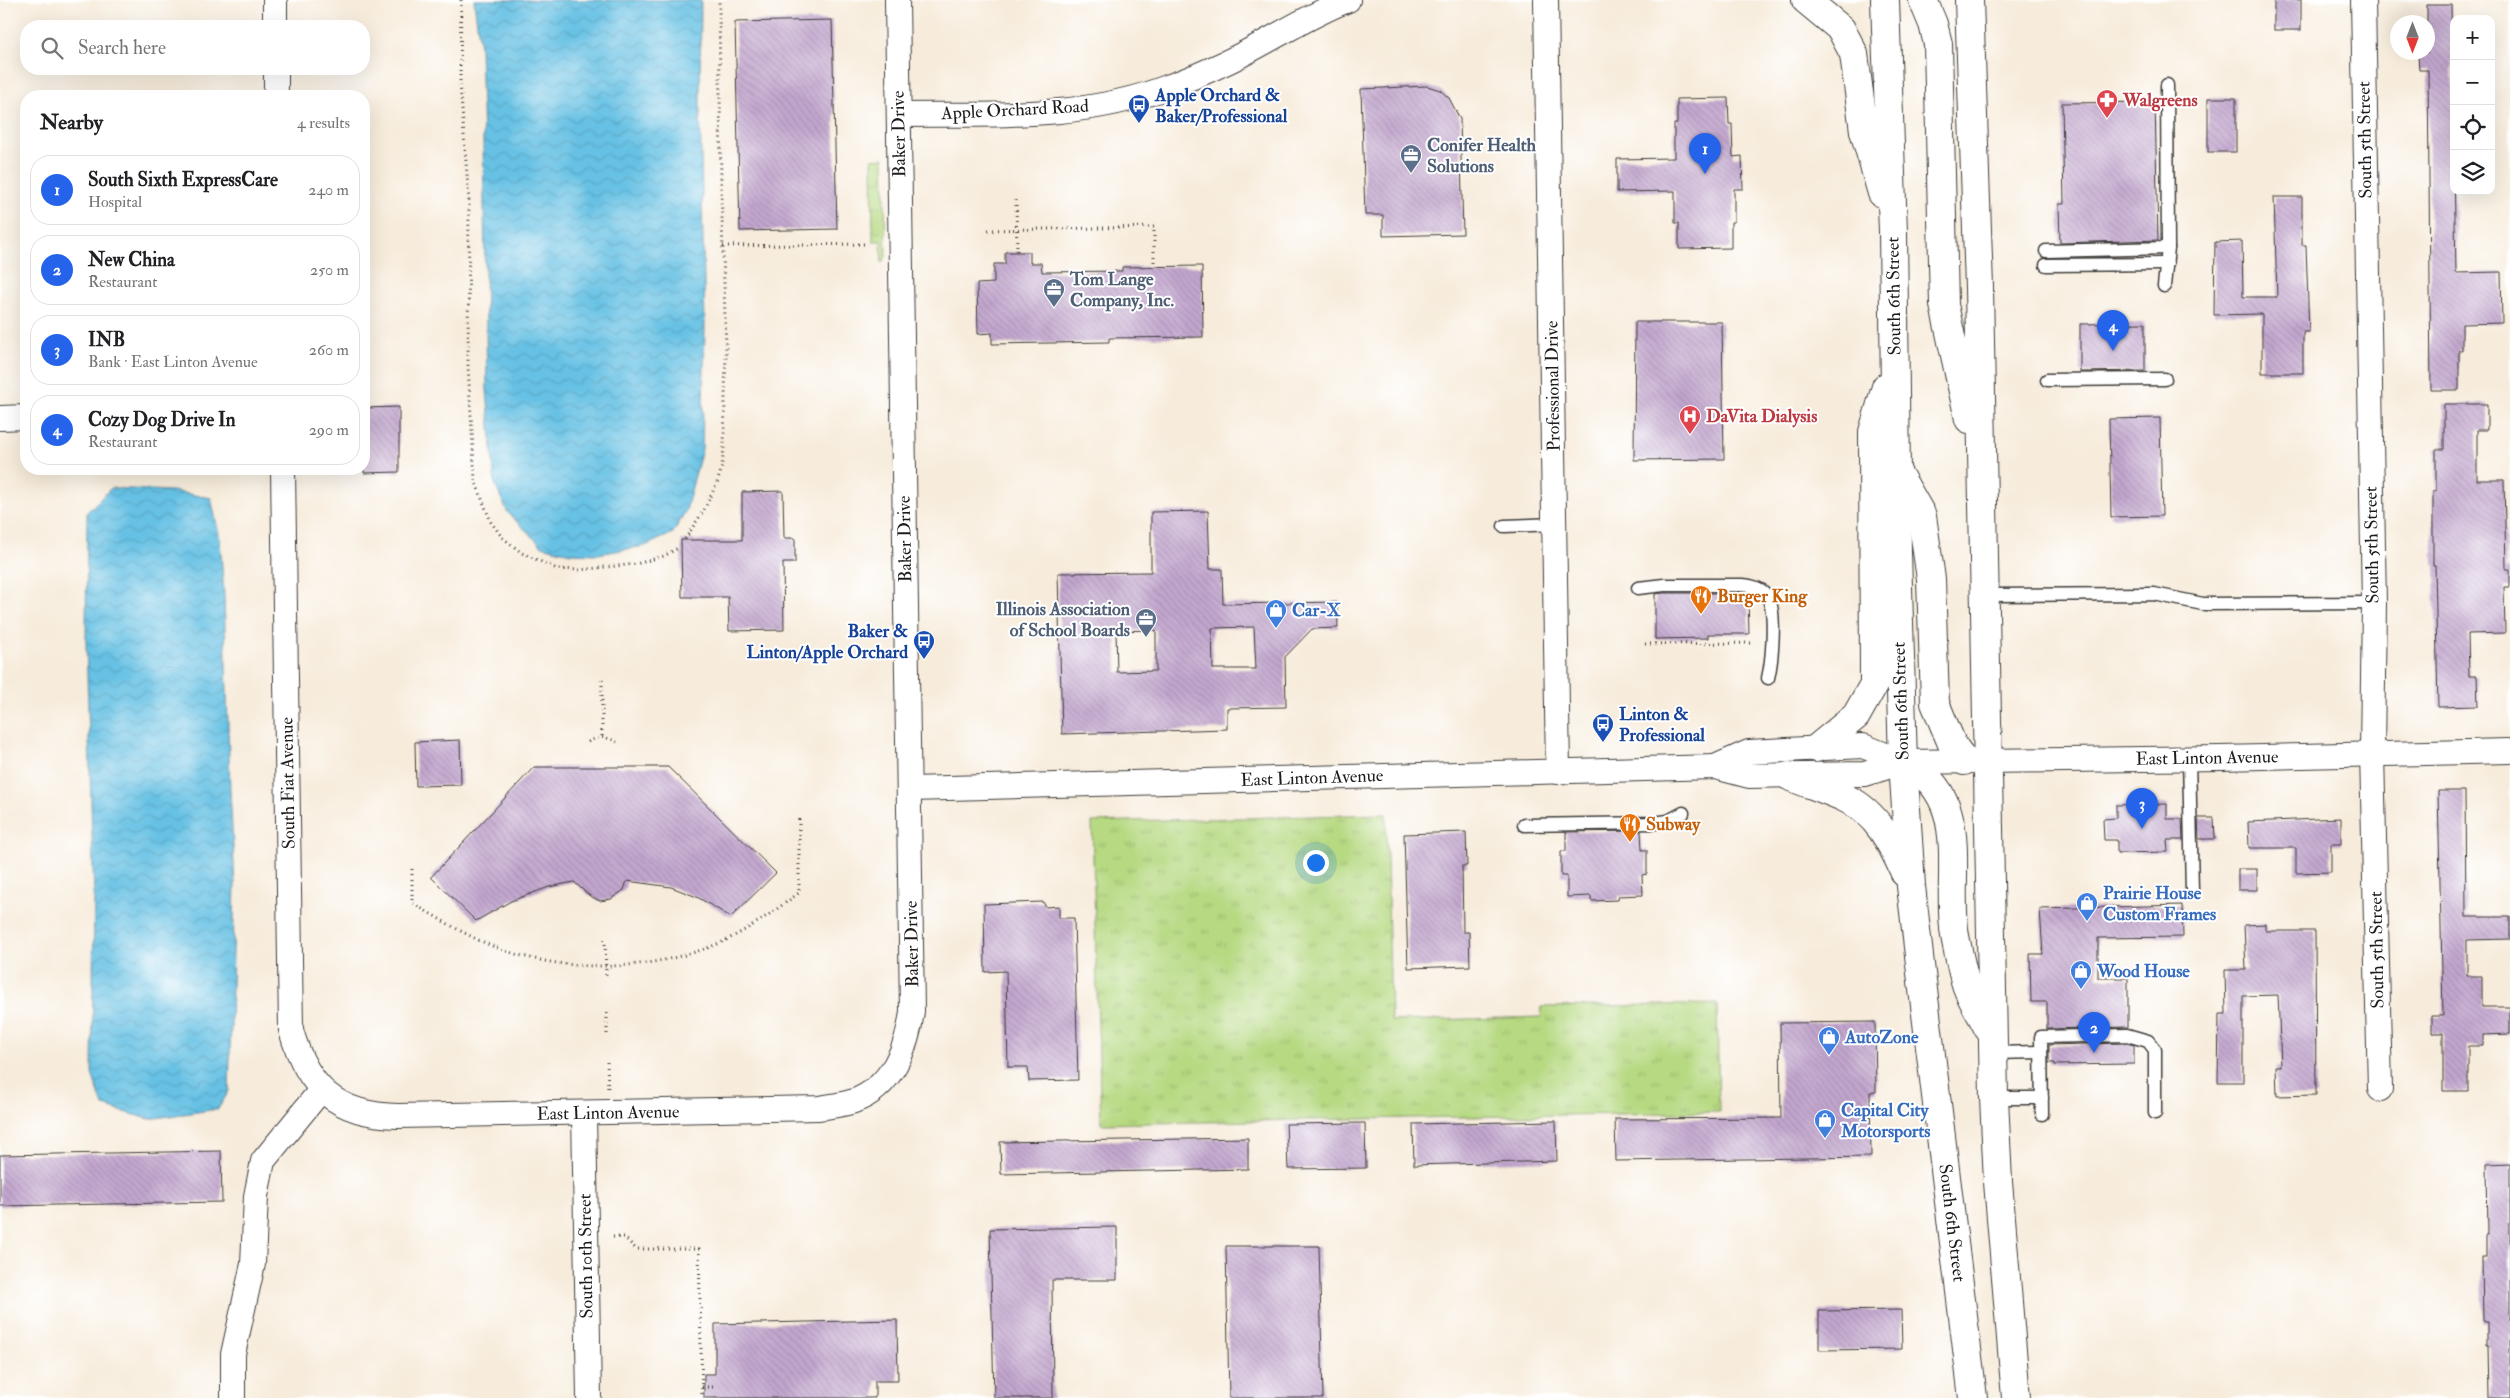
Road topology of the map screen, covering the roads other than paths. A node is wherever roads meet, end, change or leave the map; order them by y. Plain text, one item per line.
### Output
1 (275, 0) edge
2 (897, 0) edge
3 (1348, 0) edge
4 (1546, 0) edge
5 (1806, 0) edge
6 (1885, 0) edge
7 (1923, 0) edge
8 (1969, 0) edge
9 (2363, 0) edge
10 (275, 20) edge
11 (276, 75) edge
12 (2167, 85) dead end
13 (276, 90) edge
14 (899, 115) junction
15 (1893, 232) junction
16 (2168, 248) junction
17 (2046, 250) dead end
18 (2166, 264) junction
19 (2046, 265) dead end
20 (2164, 286) dead end
21 (1894, 359) junction
22 (2165, 379) dead end
23 (2047, 380) dead end
24 (0, 418) edge
25 (20, 418) edge
26 (1896, 470) junction
27 (282, 475) edge
28 (1982, 481) junction
29 (1556, 524) junction
30 (1504, 526) dead end
31 (1638, 588) dead end
32 (1983, 595) junction
33 (2374, 602) junction
34 (1768, 678) dead end
35 (1817, 748) junction
36 (2510, 751) edge
37 (2372, 754) junction
38 (2189, 758) junction
39 (1976, 761) junction
40 (1903, 762) junction
41 (1715, 767) junction
42 (1558, 772) junction
43 (1789, 776) junction
44 (910, 789) junction
45 (1683, 813) dead end
46 (1524, 825) dead end
47 (1911, 886) junction
48 (2192, 891) dead end
49 (1992, 1045) junction
50 (2041, 1052) junction
51 (890, 1073) joint
52 (2380, 1089) dead end
53 (321, 1090) junction
54 (1994, 1098) junction
55 (2042, 1098) junction
56 (584, 1113) junction
57 (2155, 1113) dead end
58 (2042, 1114) dead end
59 (233, 1398) edge
60 (589, 1398) edge
61 (1973, 1398) edge
62 (2016, 1398) edge

1 - 10 street
2 - 14 street, Baker Drive
3 - 14 street, Apple Orchard Road
4 - 29 street, Professional Drive
5 - 15 main road
6 - 15 main road, South 6th Street
7 - 28 main road
8 - 28 main road
9 - 33 street, South 5th Street
11 - 13 street
12 - 16 lane
14 - 44 street, Baker Drive
15 - 21 main road, South 6th Street
16 - 17 lane
16 - 18 lane
18 - 19 lane
18 - 20 lane
21 - 26 main road, South 6th Street
21 - 35 main road
22 - 23 lane
24 - 25 street
26 - 39 main road
26 - 40 main road, South 6th Street
27 - 53 street, South Fiat Avenue
28 - 32 main road
29 - 30 lane
29 - 42 street, Professional Drive
31 - 34 lane
32 - 33 lane
32 - 39 main road
33 - 37 street, South 5th Street
35 - 40 street, East Linton Avenue
35 - 41 street, East Linton Avenue
36 - 37 street, East Linton Avenue
37 - 38 street, East Linton Avenue
37 - 52 street, South 5th Street
38 - 39 street, East Linton Avenue
38 - 48 lane
39 - 40 street, East Linton Avenue
39 - 49 main road
40 - 43 street, East Linton Avenue
40 - 47 main road, South 6th Street
40 - 49 main road
41 - 42 street, East Linton Avenue
41 - 43 street, East Linton Avenue
42 - 44 street, East Linton Avenue
43 - 47 main road
44 - 51 street, Baker Drive
45 - 46 lane
47 - 61 main road, South 6th Street
49 - 50 lane
49 - 54 main road
50 - 55 lane
50 - 57 lane
51 - 56 street, East Linton Avenue
53 - 56 street, East Linton Avenue
53 - 59 street
54 - 55 lane
54 - 62 main road
55 - 58 lane
56 - 60 street, South 10th Street

